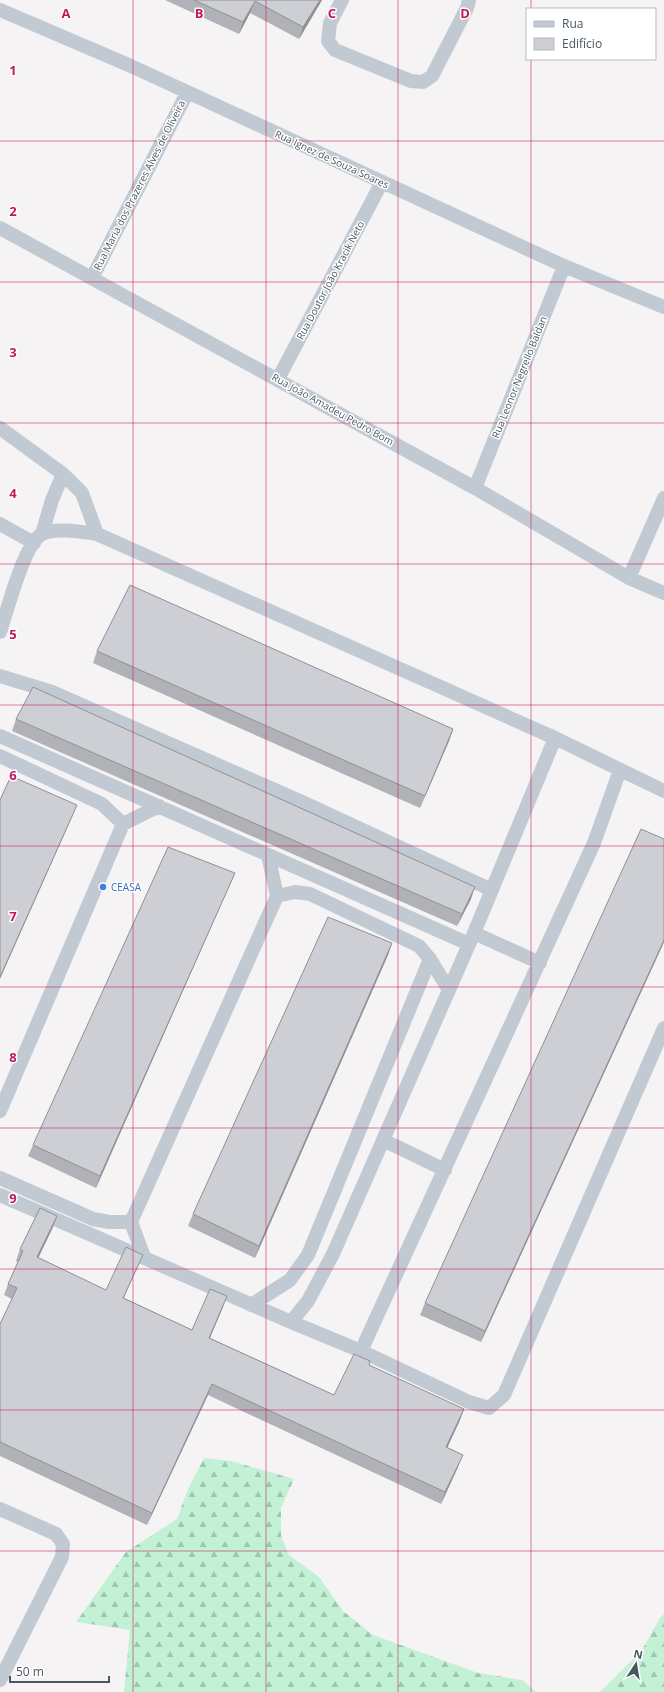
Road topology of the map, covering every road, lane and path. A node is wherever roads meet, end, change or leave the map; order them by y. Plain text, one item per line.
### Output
1 (342, 0) edge
2 (469, 0) edge
3 (0, 10) edge
4 (187, 93) junction
5 (382, 182) junction
6 (0, 228) edge
7 (564, 266) junction
8 (92, 278) junction
9 (664, 307) edge
10 (278, 379) junction
11 (0, 428) edge
12 (63, 474) junction
13 (475, 488) junction
14 (664, 498) edge
15 (0, 524) edge
16 (97, 534) junction
17 (38, 539) junction
18 (629, 578) junction
19 (664, 593) edge
20 (0, 632) edge
21 (0, 676) edge
22 (17, 682) junction
23 (0, 686) edge
24 (0, 736) edge
25 (555, 738) junction
26 (0, 756) edge
27 (620, 770) junction
28 (664, 791) edge
29 (159, 806) junction
30 (123, 824) junction
31 (268, 855) junction
32 (492, 890) junction
33 (276, 896) junction
34 (471, 939) junction
35 (430, 959) junction
36 (540, 963) junction
37 (449, 990) junction
38 (664, 1028) edge
39 (0, 1111) edge
40 (383, 1140) junction
41 (445, 1170) junction
42 (0, 1178) edge
43 (0, 1194) edge
44 (131, 1222) junction
45 (144, 1257) junction
46 (251, 1305) junction
47 (291, 1322) junction
48 (361, 1351) junction
49 (0, 1509) edge
50 (0, 1680) edge

1 - 2 street
3 - 4 street, Rua Ignez de Souza Soares
4 - 5 street, Rua Ignez de Souza Soares
4 - 8 street, Rua Maria dos Prazeres Alves de Oliveira
5 - 7 street, Rua Ignez de Souza Soares
5 - 10 street, Rua Doutor João Kracik Neto
6 - 8 street, Rua João Amadeu Pedro Bom
7 - 9 street, Rua Ignez de Souza Soares
7 - 13 street, Rua Leonor Negrello Baldan
8 - 10 street, Rua João Amadeu Pedro Bom
10 - 13 street, Rua João Amadeu Pedro Bom
11 - 12 street
12 - 16 street
12 - 17 street
13 - 18 street, Rua João Amadeu Pedro Bom
14 - 18 street
15 - 17 street
16 - 17 street
16 - 25 street
17 - 20 street
18 - 19 street, Rua João Amadeu Pedro Bom
21 - 22 street
22 - 23 street
22 - 32 street
24 - 29 street
25 - 27 street
25 - 32 street
26 - 30 street
27 - 28 street
27 - 36 street
29 - 30 street
29 - 31 street
30 - 39 street
31 - 33 street
31 - 34 street
32 - 34 street
33 - 35 street
33 - 44 street
34 - 36 street
34 - 37 street
35 - 37 street
35 - 46 street
36 - 41 street
37 - 40 street
38 - 48 street
40 - 41 street
40 - 47 street
41 - 48 street
42 - 44 street
43 - 45 street
44 - 45 street
45 - 46 street
46 - 47 street
47 - 48 street
49 - 50 street

